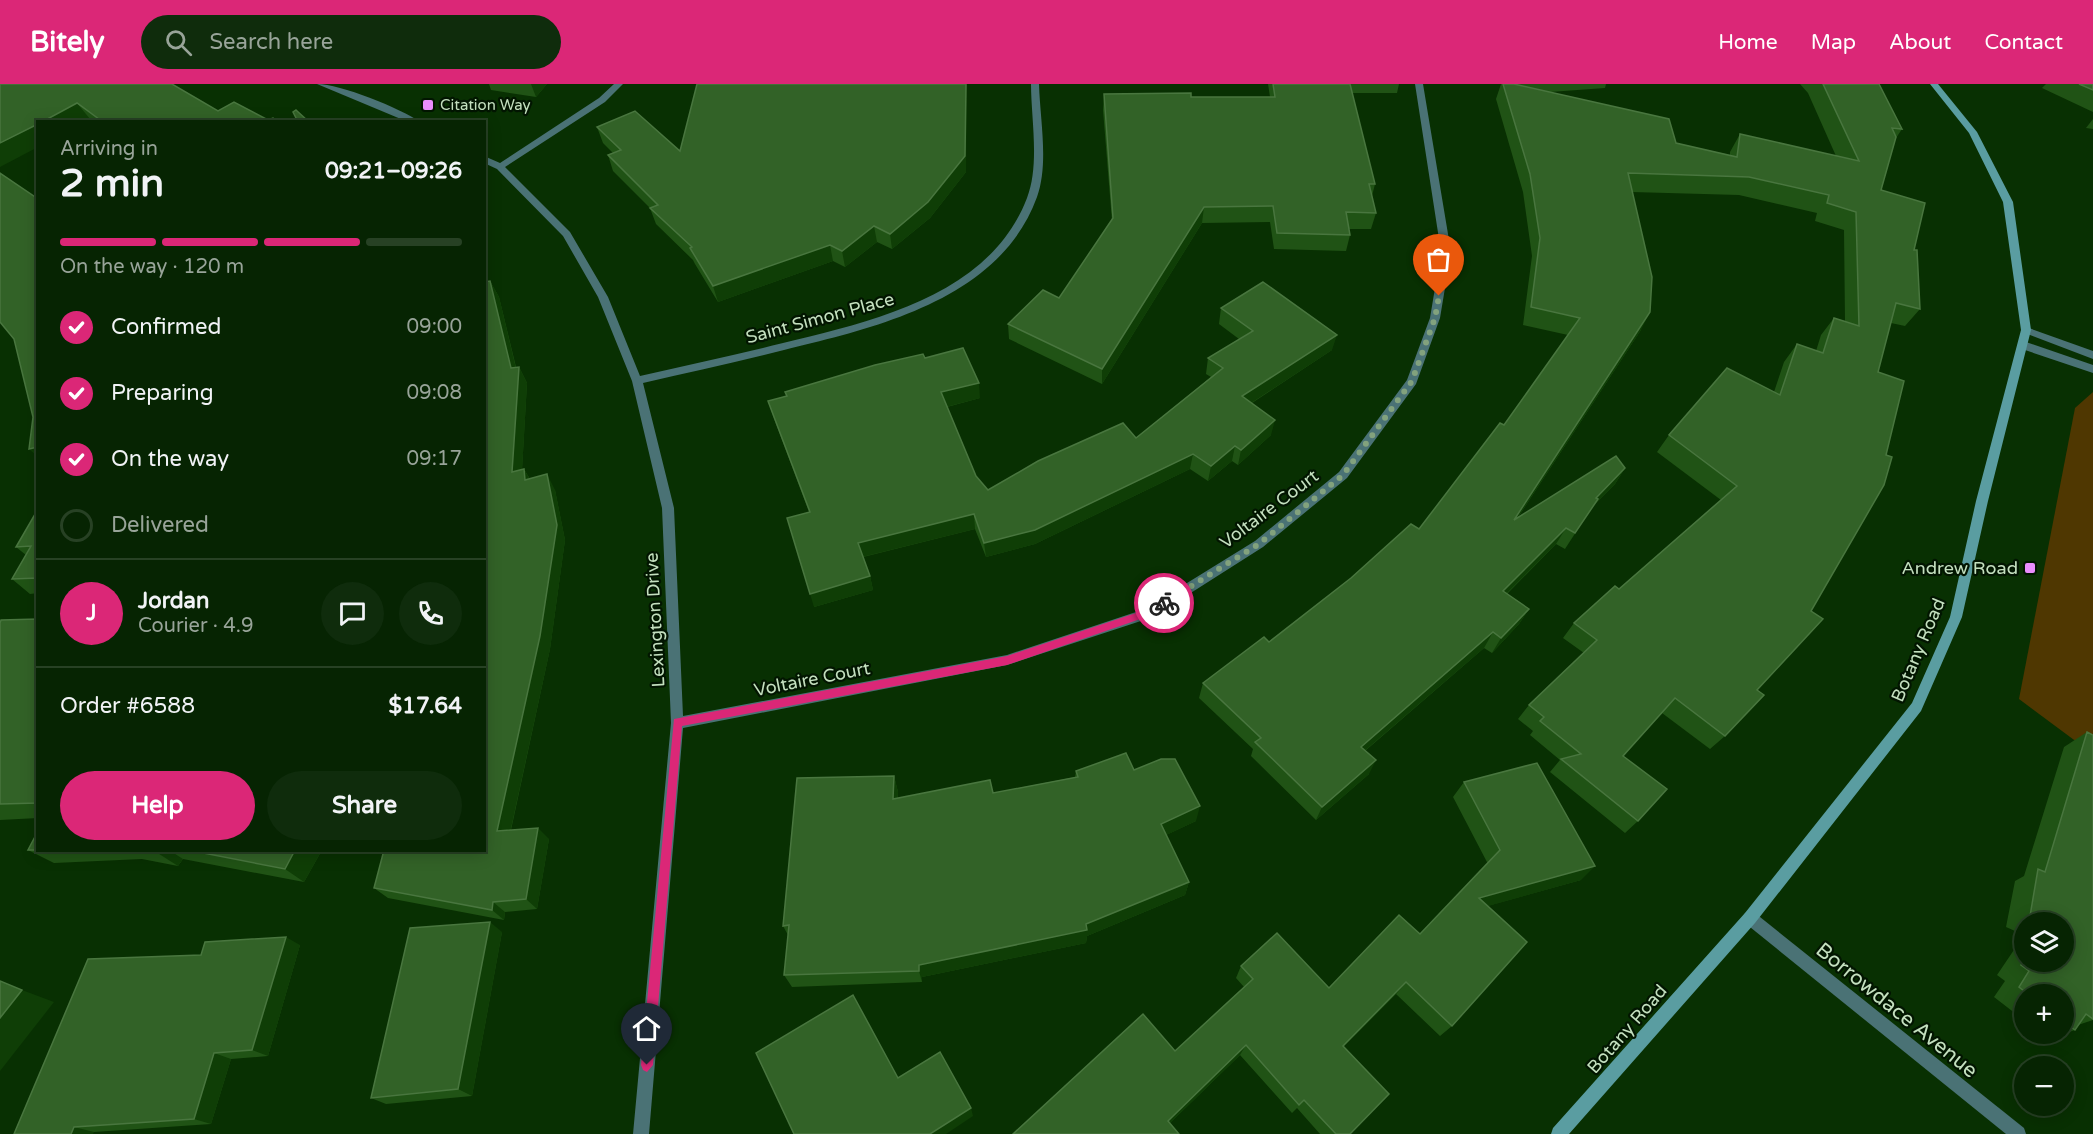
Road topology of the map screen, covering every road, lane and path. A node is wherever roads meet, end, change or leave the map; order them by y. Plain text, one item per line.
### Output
1 (321, 84) edge
2 (620, 84) edge
3 (1035, 84) edge
4 (1419, 84) edge
5 (1935, 84) edge
6 (411, 120) edge
7 (486, 160) edge
8 (500, 167) junction
9 (2026, 330) junction
10 (2023, 345) junction
11 (2093, 355) edge
12 (2093, 369) edge
13 (637, 381) junction
14 (677, 723) junction
15 (1750, 918) junction
16 (641, 1134) edge
17 (1559, 1134) edge
18 (2018, 1134) edge

1 - 6 street
2 - 8 street
3 - 13 street, Saint Simon Place
4 - 14 street, Voltaire Court
5 - 9 main road, Botany Road
7 - 8 street, Lexington Drive
8 - 13 street, Lexington Drive
9 - 10 main road, Botany Road
9 - 11 street
10 - 12 street
10 - 15 main road, Botany Road
13 - 14 street, Lexington Drive
14 - 16 street, Lexington Drive
15 - 17 main road, Botany Road
15 - 18 street, Borrowdace Avenue

